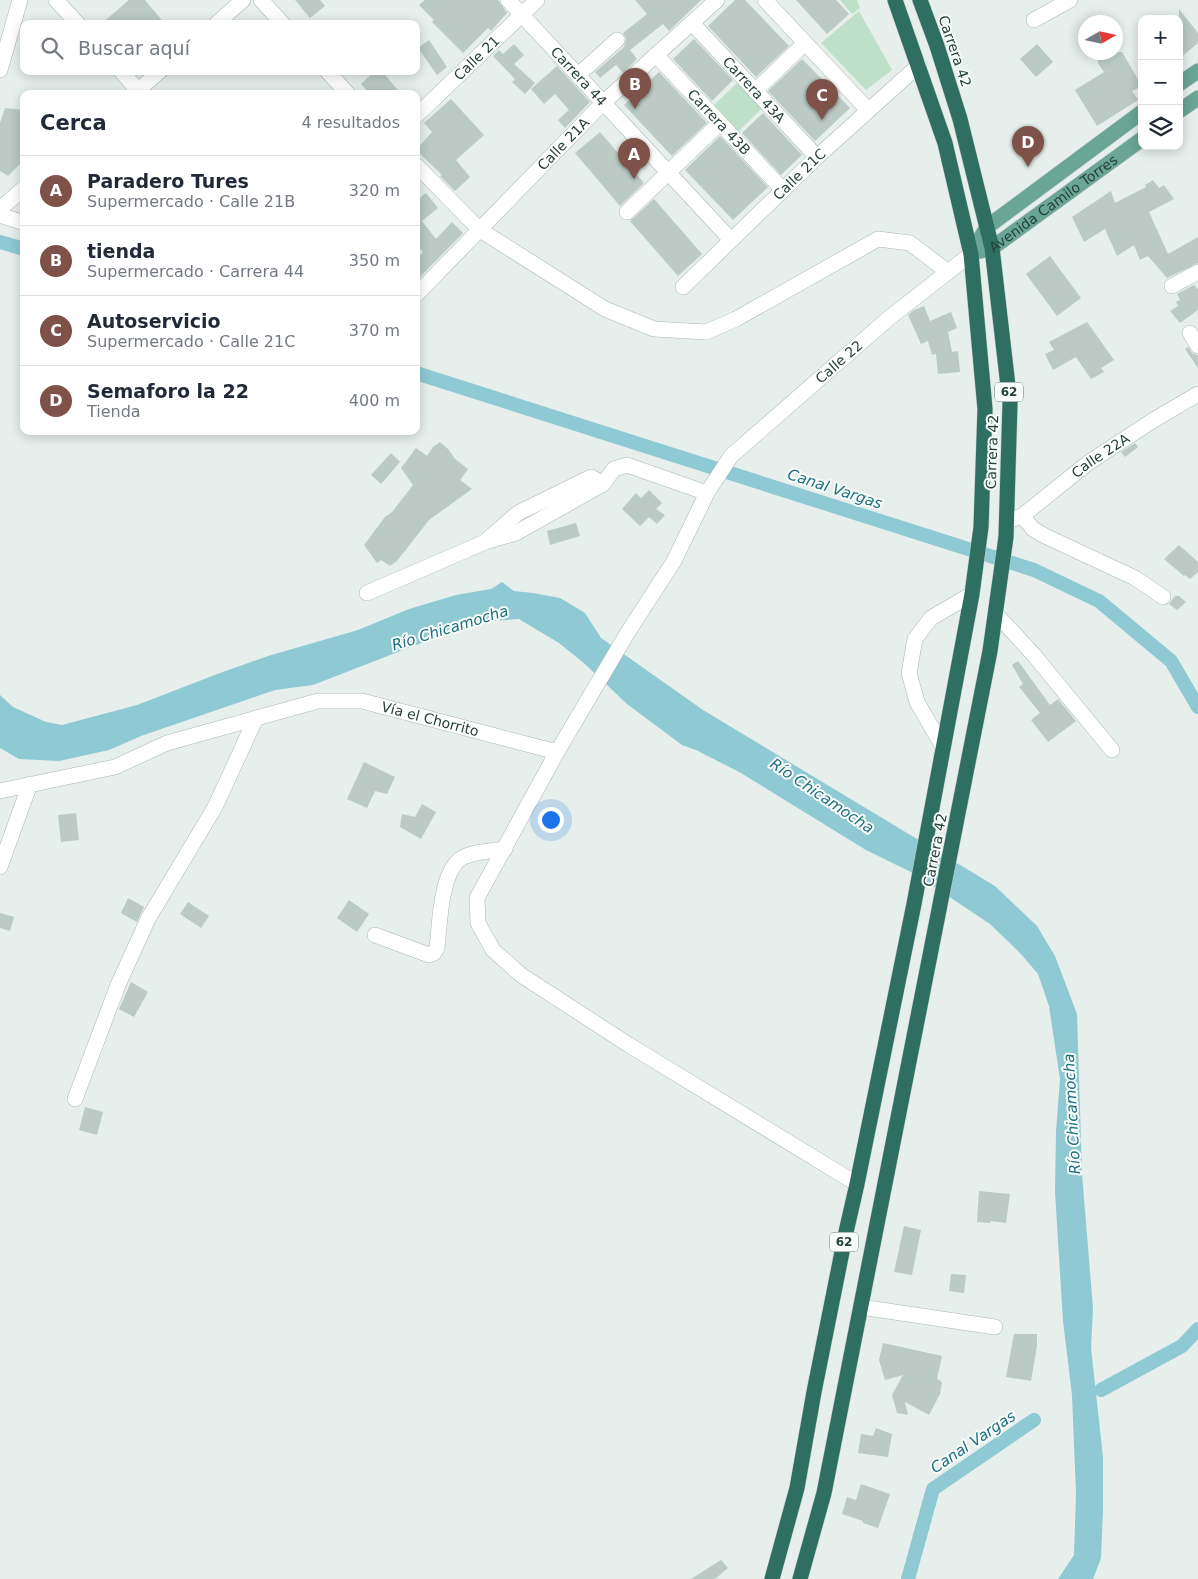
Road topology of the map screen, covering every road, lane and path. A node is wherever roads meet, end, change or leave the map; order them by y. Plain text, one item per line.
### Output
1 (20, 0) edge
2 (56, 0) edge
3 (243, 0) edge
4 (261, 0) edge
5 (508, 0) edge
6 (538, 0) edge
7 (716, 0) edge
8 (765, 0) edge
9 (895, 0) edge
10 (920, 0) edge
11 (1070, 0) edge
12 (522, 15) junction
13 (74, 20) edge
14 (220, 20) edge
15 (279, 20) edge
16 (1034, 20) dead end
17 (692, 23) junction
18 (617, 40) dead end
19 (805, 42) junction
20 (656, 55) junction
21 (919, 65) junction
22 (0, 70) edge
23 (1198, 70) edge
24 (124, 75) edge
25 (156, 75) edge
26 (331, 75) edge
27 (578, 75) junction
28 (1183, 81) edge
29 (136, 90) edge
30 (140, 90) edge
31 (344, 90) edge
32 (755, 91) junction
33 (1198, 98) edge
34 (604, 102) junction
35 (1183, 108) edge
36 (868, 110) junction
37 (420, 112) edge
38 (1138, 115) edge
39 (720, 123) junction
40 (1138, 142) edge
41 (817, 157) junction
42 (420, 169) edge
43 (668, 174) junction
44 (783, 190) junction
45 (20, 192) edge
46 (0, 209) edge
47 (627, 212) dead end
48 (0, 215) edge
49 (20, 222) edge
50 (987, 227) junction
51 (480, 230) junction
52 (731, 240) junction
53 (992, 248) junction
54 (971, 254) junction
55 (948, 272) junction
56 (1198, 272) edge
57 (1172, 286) dead end
58 (683, 287) dead end
59 (420, 291) edge
60 (1198, 394) edge
61 (707, 494) junction
62 (1022, 516) junction
63 (1007, 521) junction
64 (368, 593) dead end
65 (972, 594) junction
66 (1163, 597) dead end
67 (996, 614) junction
68 (256, 718) junction
69 (943, 746) junction
70 (1112, 750) dead end
71 (557, 752) junction
72 (30, 784) junction
73 (0, 791) edge
74 (505, 849) junction
75 (0, 867) edge
76 (375, 935) dead end
77 (75, 1099) dead end
78 (858, 1184) junction
79 (861, 1307) junction
80 (995, 1327) dead end
81 (772, 1579) edge
82 (800, 1579) edge

1 - 22 street
2 - 13 street
3 - 14 street
4 - 15 street
5 - 12 street, Carrera 44
6 - 12 street, Calle 21
7 - 17 street, Calle 21A
8 - 19 street
9 - 21 highway, Carrera 42 / 62
10 - 50 highway, Carrera 42 / 62
11 - 16 street
12 - 27 street, Carrera 44
12 - 37 street, Calle 21
17 - 20 street, Calle 21A
17 - 32 street, Carrera 43A
18 - 27 street
19 - 32 street
19 - 36 street
20 - 34 street, Calle 21A
20 - 39 street, Carrera 43B
21 - 36 street, Calle 21C
21 - 54 highway, Carrera 42 / 62
23 - 28 main road
24 - 29 street
25 - 30 street
26 - 31 street
27 - 34 street, Carrera 44
32 - 41 street, Carrera 43A
33 - 35 main road
34 - 43 street, Carrera 44
34 - 51 street, Calle 21A
36 - 41 street, Calle 21C
38 - 50 main road, Avenida Camilo Torres
39 - 43 street
39 - 44 street, Carrera 43B
40 - 53 main road, Avenida Camilo Torres
41 - 44 street, Calle 21C
42 - 51 street
43 - 47 street
43 - 52 street, Carrera 44
44 - 52 street, Calle 21C
45 - 46 street
48 - 49 street
50 - 53 highway, Carrera 42 / 62
50 - 54 main road, Avenida Camilo Torres
51 - 55 street
51 - 59 street, Calle 21A
52 - 58 street, Calle 21C
53 - 54 main road, Avenida Camilo Torres
53 - 63 highway, Carrera 42 / 62
54 - 55 street, Calle 22
54 - 65 highway, Carrera 42 / 62
55 - 61 street, Calle 22
56 - 57 street
60 - 62 street, Calle 22A
61 - 64 street
61 - 71 street
62 - 63 street, Calle 22A
62 - 66 street
63 - 67 highway, Carrera 42 / 62
65 - 69 highway, Carrera 42 / 62
65 - 69 street
67 - 70 street
67 - 79 highway, Carrera 42 / 62
68 - 71 street, Vía el Chorrito
68 - 72 street, Vía el Chorrito
68 - 77 street
69 - 78 highway, Carrera 42 / 62
71 - 74 street
72 - 73 street, Vía el Chorrito
72 - 75 street
74 - 76 street
74 - 78 street
78 - 81 highway, 62
79 - 80 street
79 - 82 highway, 62

